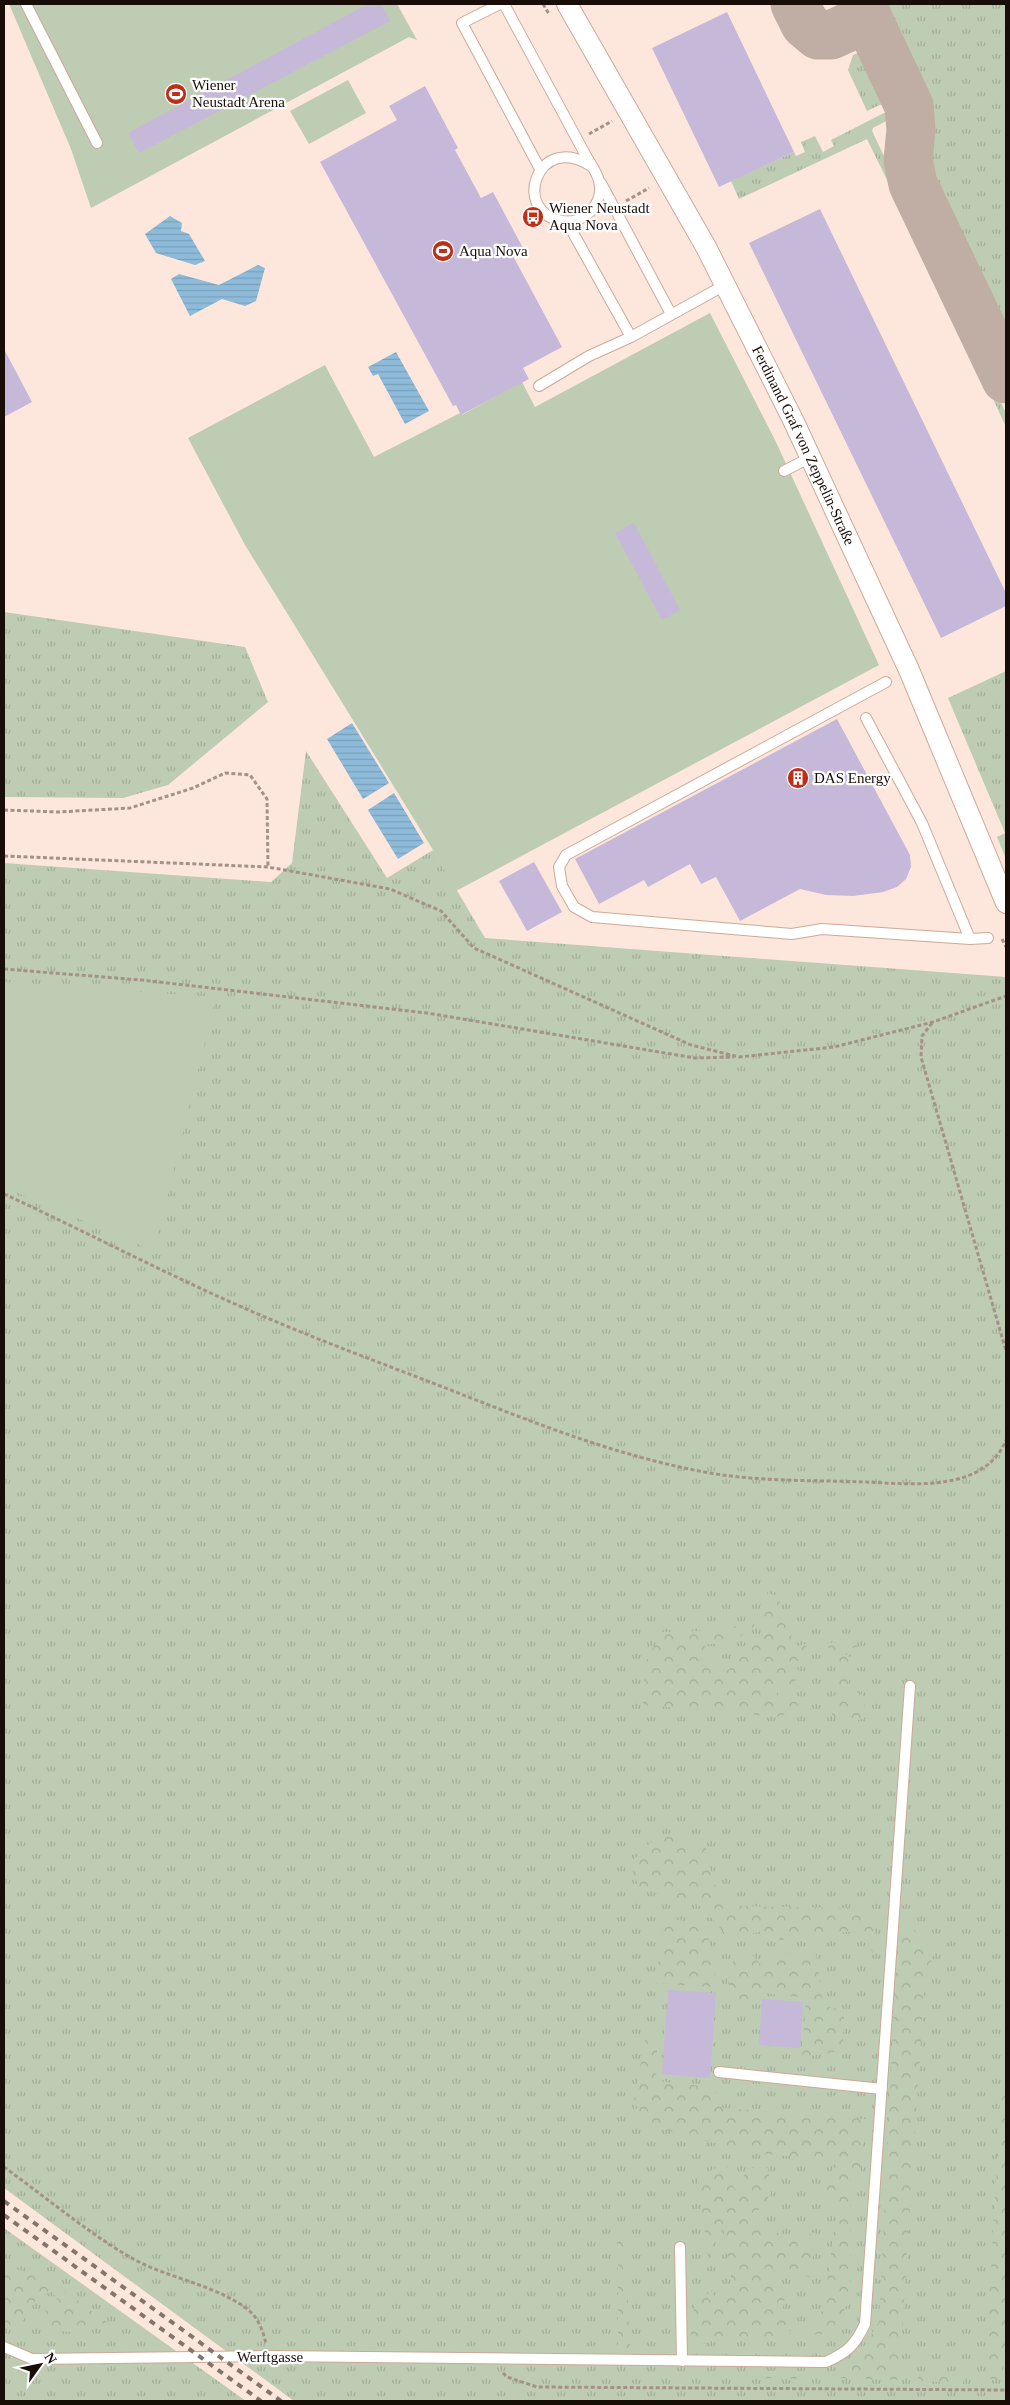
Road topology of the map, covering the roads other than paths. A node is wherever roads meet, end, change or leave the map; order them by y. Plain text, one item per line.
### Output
1 (26, 4) edge
2 (500, 4) edge
3 (504, 4) edge
4 (567, 4) edge
5 (97, 143) dead end
6 (591, 166) junction
7 (540, 169) junction
8 (599, 181) junction
9 (567, 222) junction
10 (725, 285) junction
11 (672, 314) junction
12 (631, 337) junction
13 (539, 386) dead end
14 (811, 457) junction
15 (784, 471) dead end
16 (886, 682) dead end
17 (866, 718) dead end
18 (1006, 903) edge
19 (988, 938) dead end
20 (970, 940) junction
21 (910, 1686) dead end
22 (720, 2072) dead end
23 (882, 2089) junction
24 (680, 2247) dead end
25 (4, 2347) edge
26 (682, 2361) junction

1 - 5 lane
2 - 7 lane
3 - 6 lane
4 - 10 street, Ferdinand Graf von Zeppelin-Straße
6 - 7 lane
6 - 8 lane
7 - 9 lane
8 - 9 lane
8 - 11 lane
9 - 12 lane
10 - 11 lane
10 - 14 street, Ferdinand Graf von Zeppelin-Straße
11 - 12 lane
12 - 13 lane
14 - 15 lane
14 - 18 street, Ferdinand Graf von Zeppelin-Straße
16 - 20 lane
17 - 20 lane
19 - 20 lane
21 - 23 lane, Werftgasse
22 - 23 lane
23 - 26 lane, Werftgasse
24 - 26 lane
25 - 26 lane, Werftgasse

